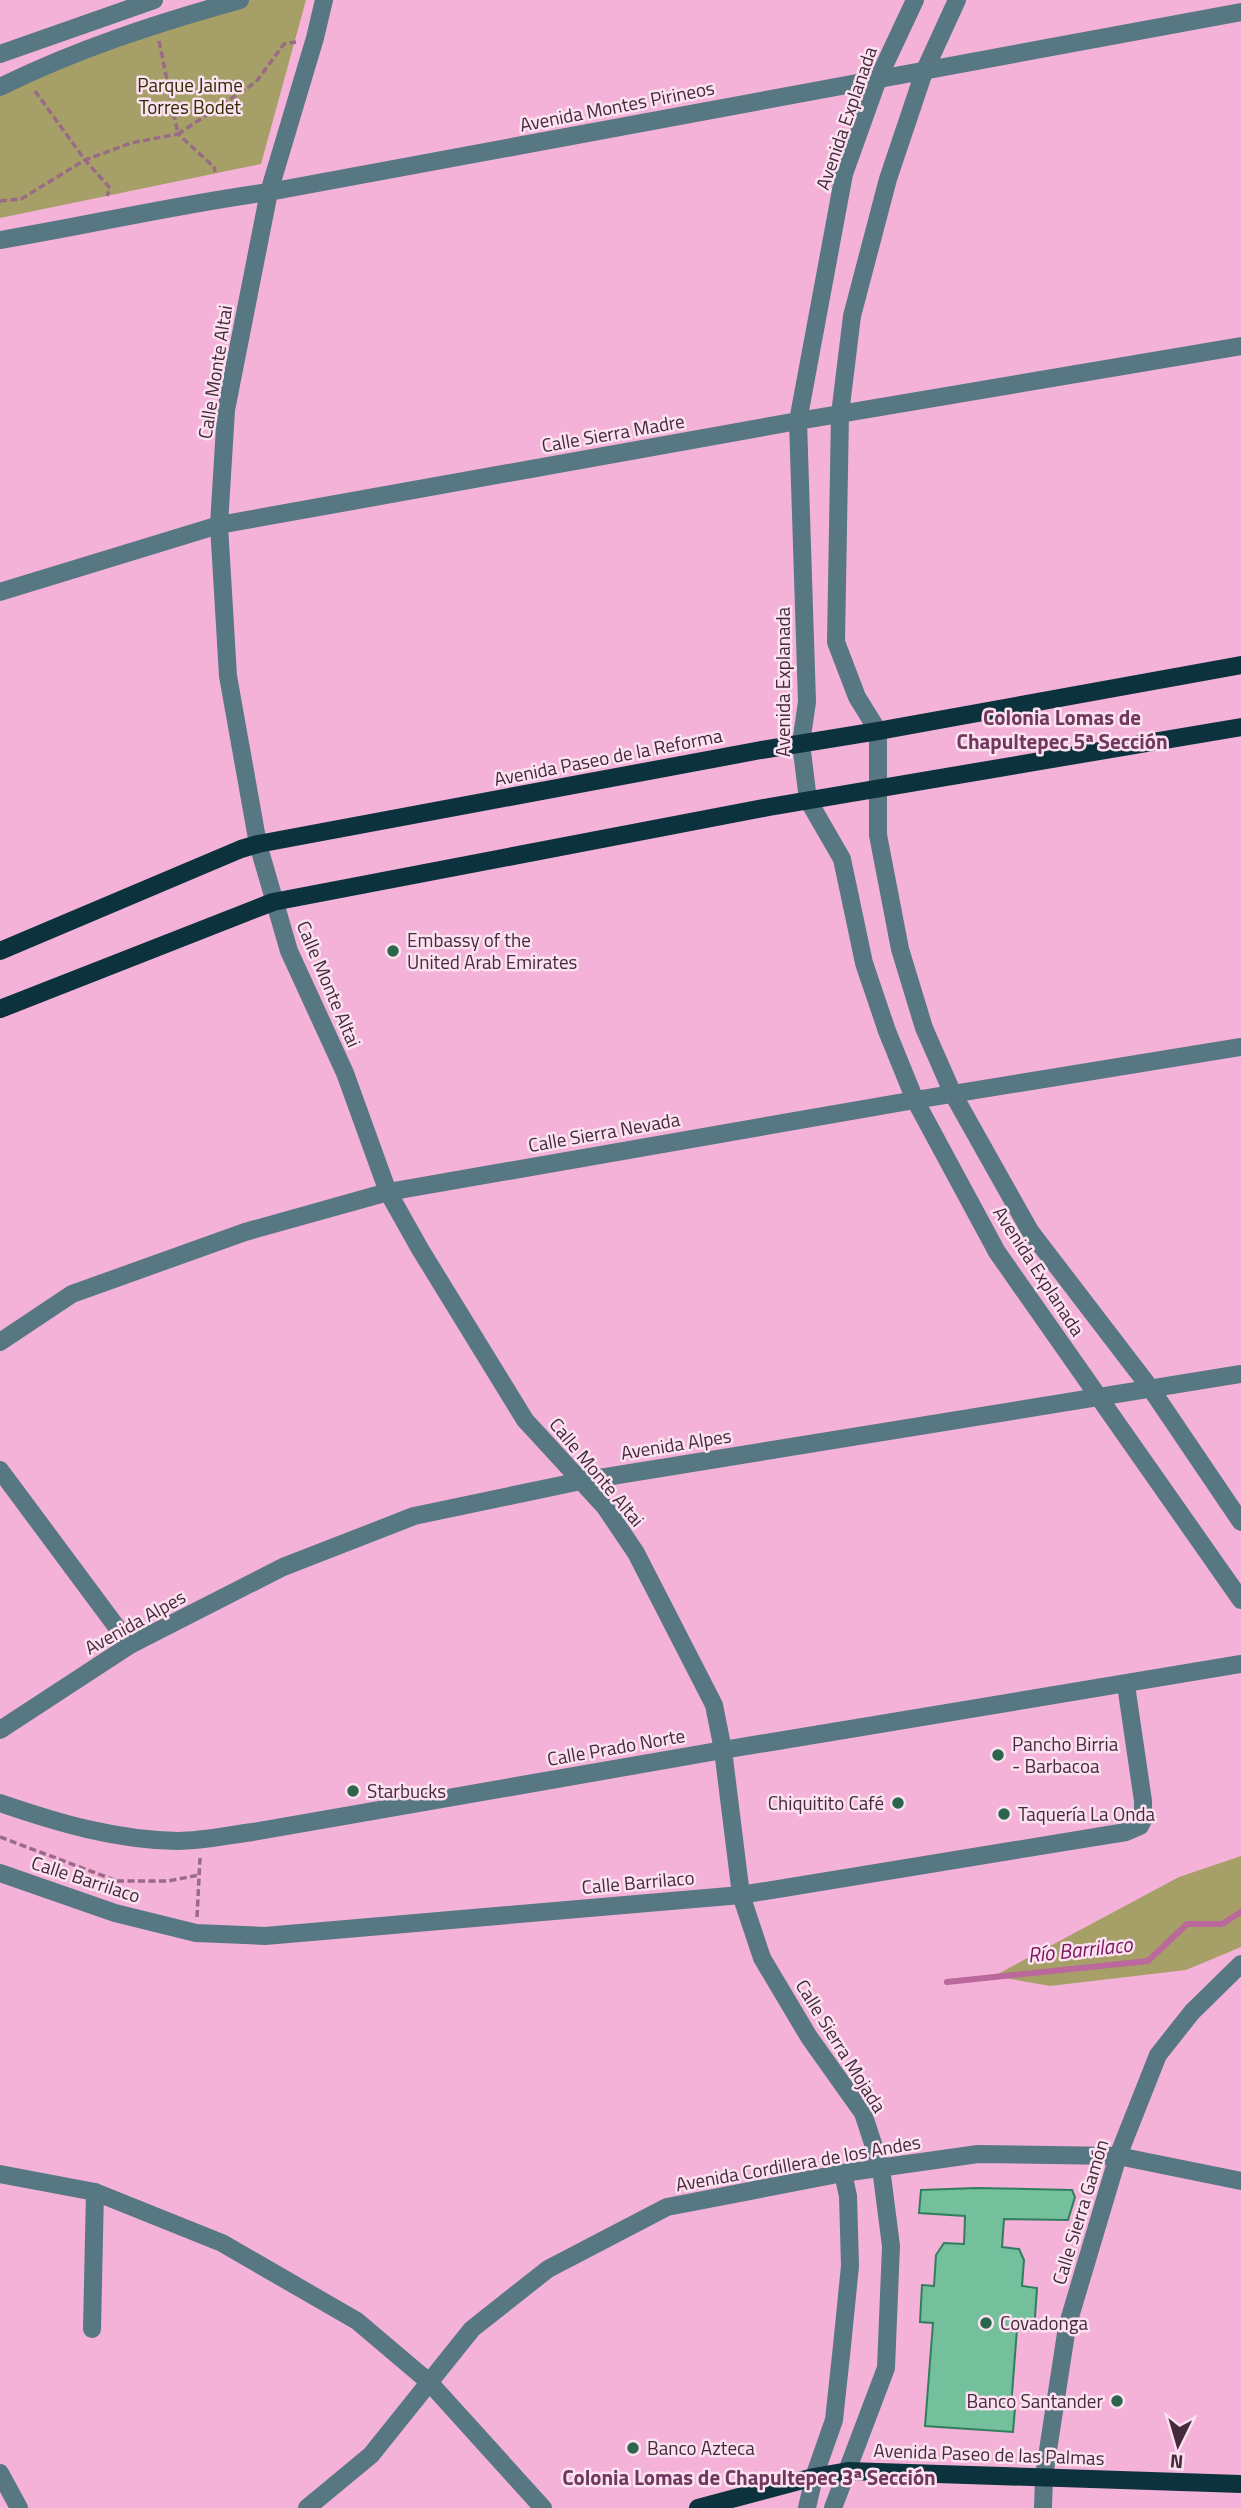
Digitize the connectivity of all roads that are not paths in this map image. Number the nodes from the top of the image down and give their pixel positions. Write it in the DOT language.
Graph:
graph roads {
  1 [pos="154,0"];
  2 [pos="240,0"];
  3 [pos="324,0"];
  4 [pos="915,0"];
  5 [pos="957,0"];
  6 [pos="1241,12"];
  7 [pos="0,54"];
  8 [pos="924,72"];
  9 [pos="878,79"];
  10 [pos="0,86"];
  11 [pos="269,192"];
  12 [pos="0,240"];
  13 [pos="1241,346"];
  14 [pos="840,414"];
  15 [pos="798,421"];
  16 [pos="219,525"];
  17 [pos="0,592"];
  18 [pos="1241,665"];
  19 [pos="1241,727"];
  20 [pos="878,731"];
  21 [pos="801,743"];
  22 [pos="879,787"];
  23 [pos="808,800"];
  24 [pos="258,844"];
  25 [pos="273,902"];
  26 [pos="0,951"];
  27 [pos="0,1009"];
  28 [pos="1241,1047"];
  29 [pos="954,1094"];
  30 [pos="915,1100"];
  31 [pos="388,1192"];
  32 [pos="0,1342"];
  33 [pos="1241,1374"];
  34 [pos="1151,1389"];
  35 [pos="1100,1396"];
  36 [pos="0,1470"];
  37 [pos="581,1481"];
  38 [pos="1241,1522"];
  39 [pos="1241,1600"];
  40 [pos="130,1645"];
  41 [pos="1241,1664"];
  42 [pos="1126,1685"];
  43 [pos="0,1730"];
  44 [pos="723,1750"];
  45 [pos="0,1803"];
  46 [pos="0,1873"];
  47 [pos="741,1895"];
  48 [pos="1241,1964"];
  49 [pos="1118,2156"];
  50 [pos="881,2168"];
  51 [pos="844,2173"];
  52 [pos="0,2174"];
  53 [pos="1241,2181"];
  54 [pos="95,2192"];
  55 [pos="92,2329"];
  56 [pos="429,2382"];
  57 [pos="848,2471"];
  58 [pos="0,2473"];
  59 [pos="1044,2476"];
  60 [pos="814,2477"];
  61 [pos="1241,2484"];
  62 [pos="19,2508"];
  63 [pos="307,2508"];
  64 [pos="542,2508"];
  65 [pos="698,2508"];
  66 [pos="807,2508"];
  67 [pos="833,2508"];
  68 [pos="1043,2508"];
  1 -- 7 [label="street"];
  2 -- 10 [label="street"];
  3 -- 11 [label="street, Calle Monte Altai"];
  4 -- 9 [label="street, Avenida Explanada"];
  5 -- 8 [label="street"];
  6 -- 8 [label="street, Avenida Montes Pirineos"];
  8 -- 9 [label="street, Avenida Montes Pirineos"];
  8 -- 14 [label="street"];
  9 -- 11 [label="street, Avenida Montes Pirineos"];
  9 -- 15 [label="street, Avenida Explanada"];
  11 -- 12 [label="street, Avenida Montes Pirineos"];
  11 -- 16 [label="street, Calle Monte Altai"];
  13 -- 14 [label="street, Calle Sierra Madre"];
  14 -- 15 [label="street, Calle Sierra Madre"];
  14 -- 20 [label="street"];
  15 -- 16 [label="street, Calle Sierra Madre"];
  15 -- 21 [label="street, Avenida Explanada"];
  16 -- 17 [label="street, Calle Sierra Madre"];
  16 -- 24 [label="street, Calle Monte Altai"];
  18 -- 20 [label="main road, Avenida Paseo de la Reforma"];
  19 -- 22 [label="main road"];
  20 -- 21 [label="main road, Avenida Paseo de la Reforma"];
  20 -- 22 [label="street, Avenida Explanada"];
  21 -- 23 [label="street, Avenida Explanada"];
  21 -- 24 [label="main road, Avenida Paseo de la Reforma"];
  22 -- 23 [label="main road"];
  22 -- 29 [label="street, Avenida Explanada"];
  23 -- 25 [label="main road"];
  23 -- 30 [label="street, Avenida Explanada"];
  24 -- 25 [label="street, Calle Monte Altai"];
  24 -- 26 [label="main road, Avenida Paseo de la Reforma"];
  25 -- 27 [label="main road"];
  25 -- 31 [label="street, Calle Monte Altai"];
  28 -- 29 [label="street, Calle Sierra Nevada"];
  29 -- 30 [label="street, Calle Sierra Nevada"];
  29 -- 34 [label="street, Avenida Explanada"];
  30 -- 31 [label="street, Calle Sierra Nevada"];
  30 -- 35 [label="street, Avenida Explanada"];
  31 -- 32 [label="street, Calle Sierra Nevada"];
  31 -- 37 [label="street, Calle Monte Altai"];
  33 -- 34 [label="street, Avenida Alpes"];
  34 -- 35 [label="street, Avenida Alpes"];
  34 -- 38 [label="street, Avenida Explanada"];
  35 -- 37 [label="street, Avenida Alpes"];
  35 -- 39 [label="street, Avenida Explanada"];
  36 -- 40 [label="street"];
  37 -- 40 [label="street, Avenida Alpes"];
  37 -- 44 [label="street, Calle Monte Altai"];
  40 -- 43 [label="street, Avenida Alpes"];
  41 -- 42 [label="street, Calle Prado Norte"];
  42 -- 44 [label="street, Calle Prado Norte"];
  42 -- 47 [label="street, Calle Barrilaco"];
  44 -- 45 [label="street, Calle Prado Norte"];
  44 -- 47 [label="street, Calle Monte Altai"];
  46 -- 47 [label="street, Calle Barrilaco"];
  47 -- 50 [label="street, Calle Sierra Mojada"];
  48 -- 49 [label="street, Calle Sierra Gamón"];
  49 -- 50 [label="street, Avenida Cordillera de los Andes"];
  49 -- 53 [label="street, Avenida Cordillera de los Andes"];
  49 -- 59 [label="street, Calle Sierra Gamón"];
  50 -- 51 [label="street, Avenida Cordillera de los Andes"];
  50 -- 57 [label="street, Calle Sierra Mojada"];
  51 -- 56 [label="street, Avenida Cordillera de los Andes"];
  51 -- 60 [label="street"];
  52 -- 54 [label="street"];
  54 -- 55 [label="street"];
  54 -- 56 [label="street"];
  56 -- 63 [label="street, Avenida Cordillera de los Andes"];
  56 -- 64 [label="street"];
  57 -- 59 [label="main road, Avenida Paseo de las Palmas"];
  57 -- 60 [label="main road, Avenida Paseo de las Palmas"];
  57 -- 67 [label="street, Calle Sierra Mojada"];
  58 -- 62 [label="street"];
  59 -- 61 [label="main road, Avenida Paseo de las Palmas"];
  59 -- 68 [label="street, Calle Sierra Gamón"];
  60 -- 65 [label="main road, Avenida Paseo de las Palmas"];
  60 -- 66 [label="street"];
}
